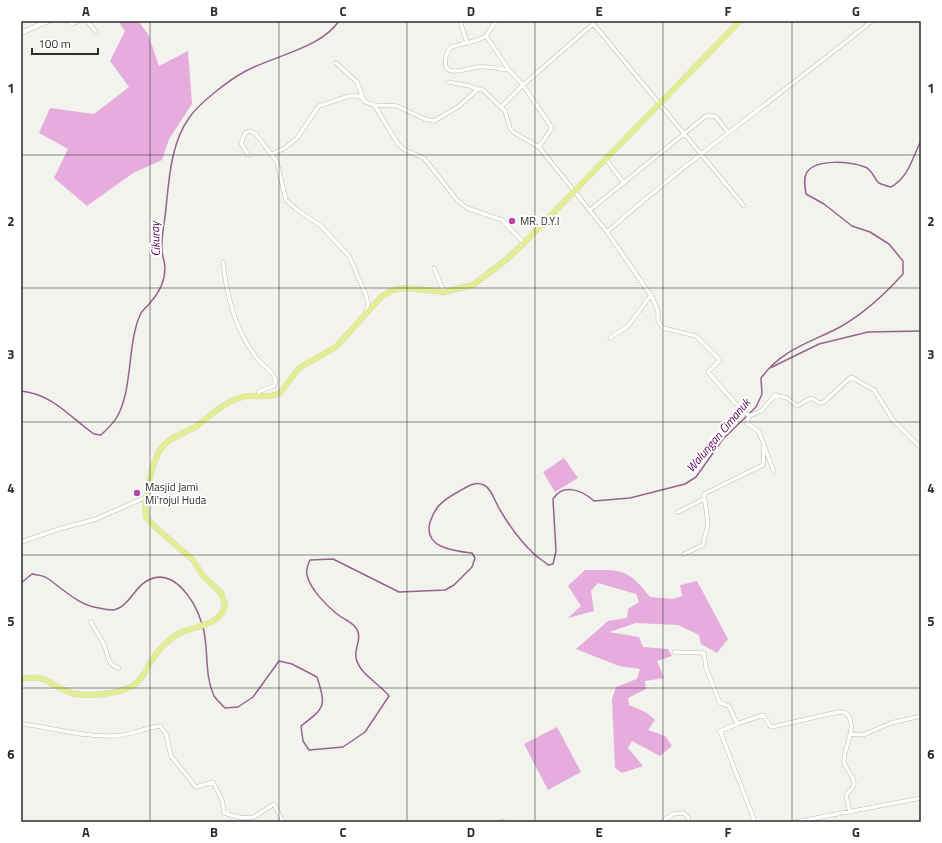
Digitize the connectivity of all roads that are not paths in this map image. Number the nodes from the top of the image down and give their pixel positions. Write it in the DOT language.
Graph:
graph roads {
  1 [pos="48,21"];
  2 [pos="68,21"];
  3 [pos="79,21"];
  4 [pos="87,21"];
  5 [pos="460,21"];
  6 [pos="496,21"];
  7 [pos="740,21"];
  8 [pos="872,21"];
  9 [pos="592,22"];
  10 [pos="96,32"];
  11 [pos="21,34"];
  12 [pos="486,36"];
  13 [pos="467,43"];
  14 [pos="336,63"];
  15 [pos="509,70"];
  16 [pos="448,82"];
  17 [pos="523,85"];
  18 [pos="477,89"];
  19 [pos="365,101"];
  20 [pos="659,103"];
  21 [pos="373,104"];
  22 [pos="502,107"];
  23 [pos="728,132"];
  24 [pos="684,134"];
  25 [pos="539,147"];
  26 [pos="272,154"];
  27 [pos="701,154"];
  28 [pos="248,155"];
  29 [pos="605,158"];
  30 [pos="624,183"];
  31 [pos="574,191"];
  32 [pos="744,206"];
  33 [pos="590,210"];
  34 [pos="607,232"];
  35 [pos="524,242"];
  36 [pos="223,262"];
  37 [pos="434,268"];
  38 [pos="444,292"];
  39 [pos="651,295"];
  40 [pos="365,315"];
  41 [pos="610,338"];
  42 [pos="257,394"];
  43 [pos="748,415"];
  44 [pos="764,444"];
  45 [pos="921,448"];
  46 [pos="774,472"];
  47 [pos="146,498"];
  48 [pos="704,498"];
  49 [pos="678,512"];
  50 [pos="21,542"];
  51 [pos="684,554"];
  52 [pos="91,622"];
  53 [pos="674,652"];
  54 [pos="119,668"];
  55 [pos="21,679"];
  56 [pos="921,716"];
  57 [pos="21,724"];
  58 [pos="738,724"];
  59 [pos="850,734"];
  60 [pos="921,798"];
  61 [pos="850,812"];
  62 [pos="283,822"];
  63 [pos="662,822"];
  64 [pos="689,822"];
  65 [pos="755,822"];
  66 [pos="795,822"];
  1 -- 11 [label="street"];
  2 -- 3 [label="street"];
  4 -- 10 [label="street"];
  5 -- 13 [label="street"];
  6 -- 12 [label="street"];
  7 -- 20 [label="main road"];
  8 -- 23 [label="street"];
  9 -- 17 [label="street"];
  9 -- 20 [label="street"];
  12 -- 13 [label="street"];
  12 -- 15 [label="street"];
  13 -- 15 [label="street"];
  14 -- 19 [label="street"];
  15 -- 17 [label="street"];
  16 -- 18 [label="street"];
  17 -- 22 [label="street"];
  17 -- 25 [label="street"];
  18 -- 21 [label="street"];
  18 -- 22 [label="street"];
  19 -- 21 [label="street"];
  19 -- 26 [label="street"];
  20 -- 24 [label="street"];
  20 -- 29 [label="main road"];
  21 -- 35 [label="street"];
  22 -- 25 [label="street"];
  23 -- 24 [label="street"];
  23 -- 27 [label="street"];
  24 -- 27 [label="street"];
  24 -- 30 [label="street"];
  25 -- 31 [label="street"];
  26 -- 28 [label="street"];
  26 -- 40 [label="street"];
  27 -- 32 [label="street"];
  27 -- 34 [label="street"];
  29 -- 30 [label="street"];
  29 -- 31 [label="main road"];
  30 -- 33 [label="street"];
  31 -- 33 [label="street"];
  31 -- 35 [label="main road"];
  33 -- 34 [label="street"];
  34 -- 39 [label="street"];
  35 -- 38 [label="main road"];
  36 -- 42 [label="street"];
  37 -- 38 [label="street"];
  38 -- 40 [label="main road"];
  39 -- 41 [label="street"];
  39 -- 43 [label="street"];
  40 -- 42 [label="main road"];
  42 -- 47 [label="main road"];
  43 -- 44 [label="street"];
  43 -- 45 [label="street"];
  44 -- 46 [label="street"];
  44 -- 48 [label="street"];
  47 -- 50 [label="street"];
  47 -- 55 [label="main road"];
  48 -- 49 [label="street"];
  48 -- 51 [label="street"];
  52 -- 54 [label="street"];
  53 -- 58 [label="street"];
  56 -- 59 [label="street"];
  57 -- 62 [label="street"];
  58 -- 59 [label="street"];
  58 -- 65 [label="street"];
  59 -- 61 [label="street"];
  60 -- 61 [label="street"];
  61 -- 66 [label="street"];
  63 -- 64 [label="street"];
}
